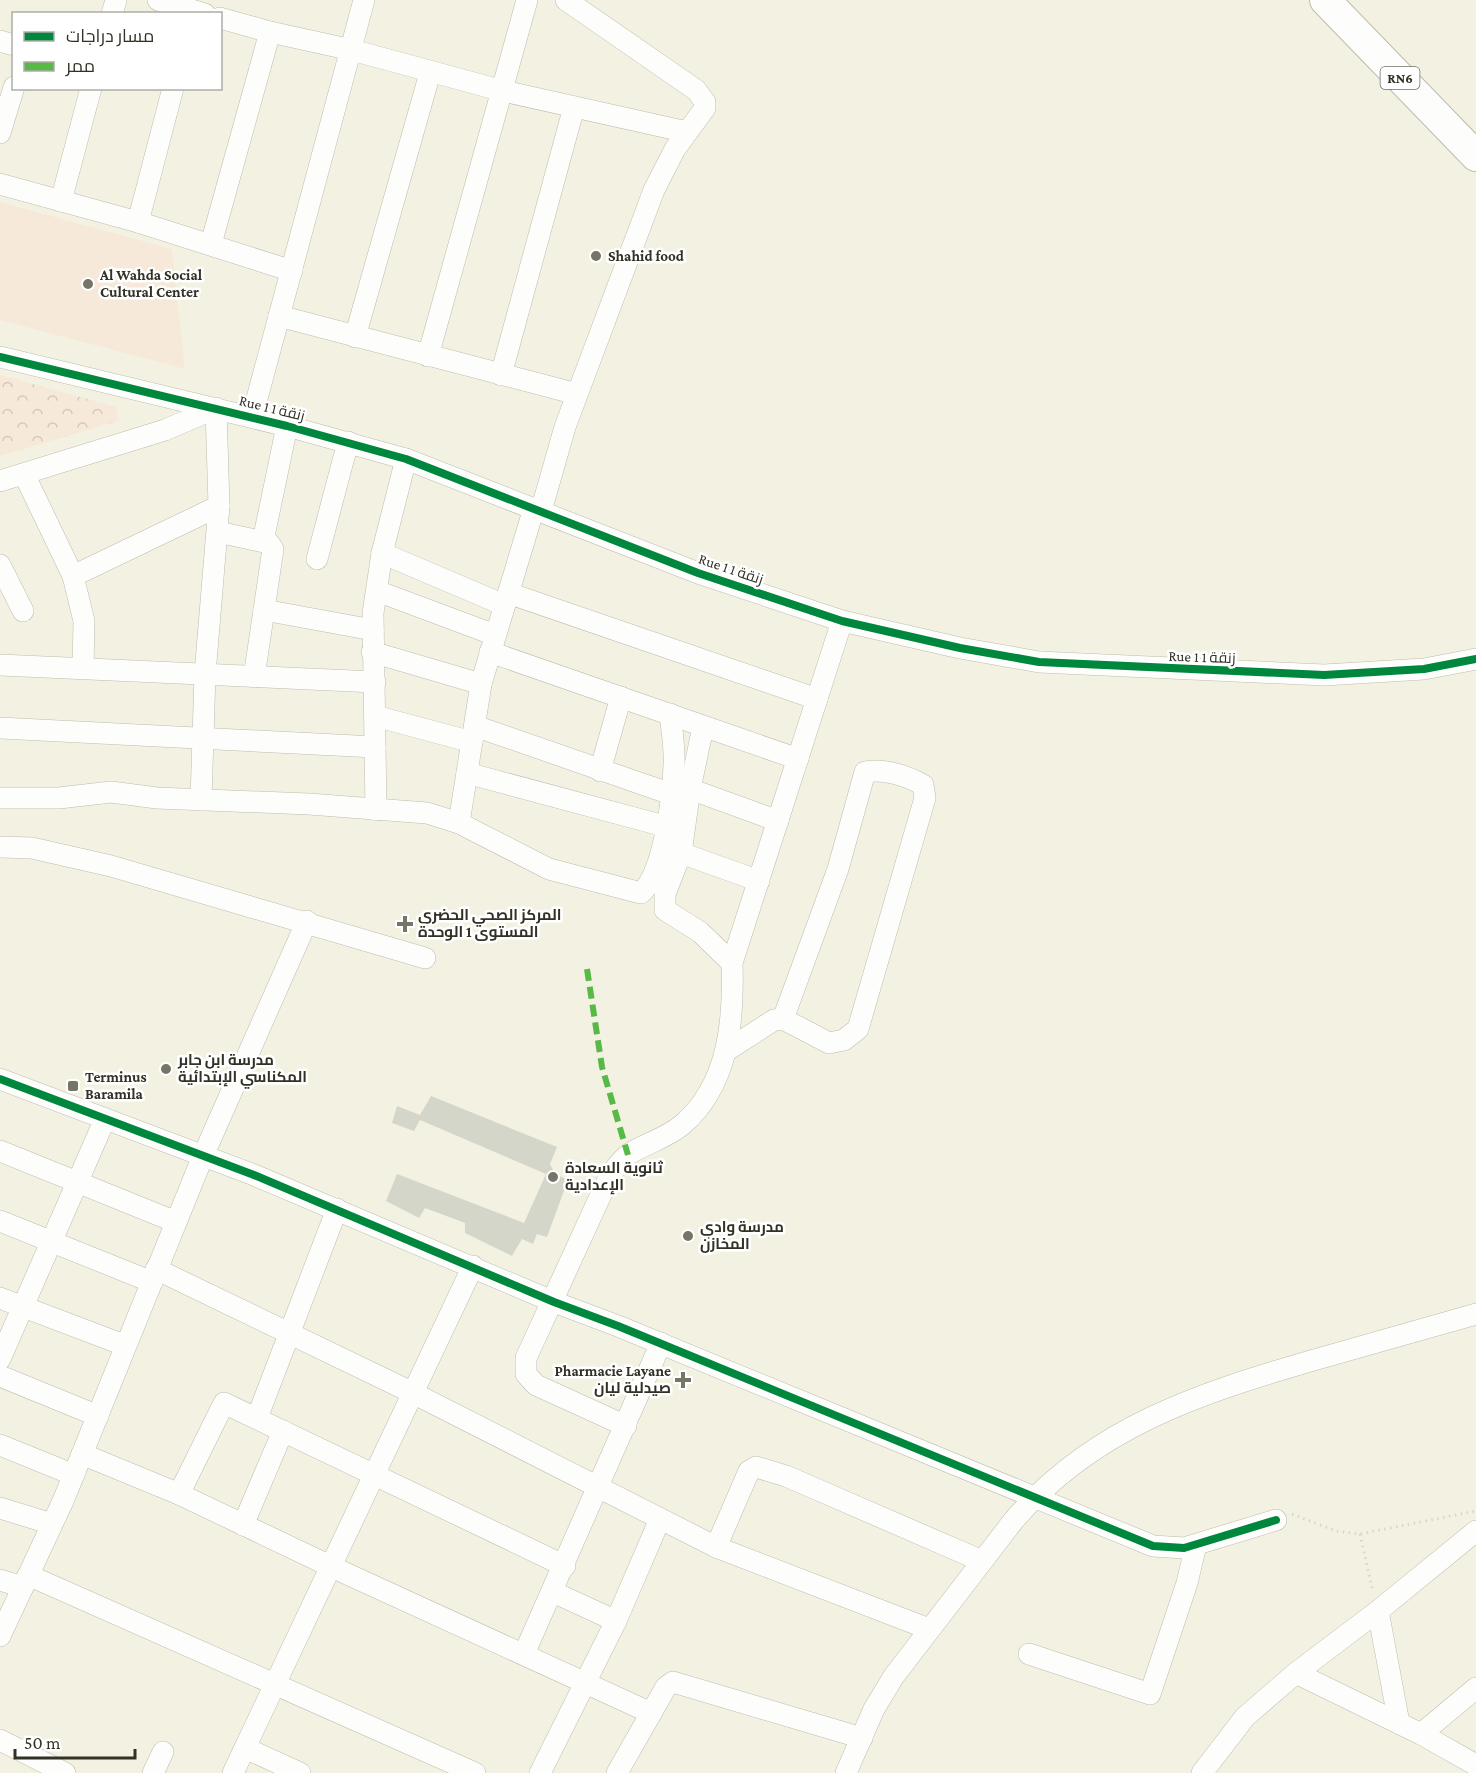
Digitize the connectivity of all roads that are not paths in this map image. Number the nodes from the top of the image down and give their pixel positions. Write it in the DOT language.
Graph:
graph roads {
  1 [pos="158,0"];
  2 [pos="364,0"];
  3 [pos="527,0"];
  4 [pos="566,0"];
  5 [pos="1325,0"];
  6 [pos="1353,0"];
  7 [pos="197,12"];
  8 [pos="222,19"];
  9 [pos="270,32"];
  10 [pos="352,50"];
  11 [pos="430,73"];
  12 [pos="13,90"];
  13 [pos="90,90"];
  14 [pos="172,90"];
  15 [pos="503,92"];
  16 [pos="573,107"];
  17 [pos="1476,127"];
  18 [pos="687,132"];
  19 [pos="0,133"];
  20 [pos="1476,156"];
  21 [pos="0,184"];
  22 [pos="61,201"];
  23 [pos="138,222"];
  24 [pos="211,244"];
  25 [pos="292,271"];
  26 [pos="279,316"];
  27 [pos="355,337"];
  28 [pos="428,356"];
  29 [pos="0,357"];
  30 [pos="501,375"];
  31 [pos="577,394"];
  32 [pos="216,408"];
  33 [pos="252,417"];
  34 [pos="288,426"];
  35 [pos="348,442"];
  36 [pos="406,459"];
  37 [pos="24,474"];
  38 [pos="0,480"];
  39 [pos="219,506"];
  40 [pos="537,510"];
  41 [pos="218,532"];
  42 [pos="262,541"];
  43 [pos="382,553"];
  44 [pos="317,559"];
  45 [pos="0,565"];
  46 [pos="74,576"];
  47 [pos="377,591"];
  48 [pos="506,599"];
  49 [pos="264,610"];
  50 [pos="23,611"];
  51 [pos="842,621"];
  52 [pos="373,630"];
  53 [pos="493,643"];
  54 [pos="372,652"];
  55 [pos="1476,659"];
  56 [pos="0,665"];
  57 [pos="83,668"];
  58 [pos="205,674"];
  59 [pos="254,677"];
  60 [pos="375,682"];
  61 [pos="481,684"];
  62 [pos="621,698"];
  63 [pos="817,699"];
  64 [pos="670,714"];
  65 [pos="375,716"];
  66 [pos="703,727"];
  67 [pos="0,728"];
  68 [pos="474,734"];
  69 [pos="203,737"];
  70 [pos="375,747"];
  71 [pos="798,759"];
  72 [pos="600,771"];
  73 [pos="467,773"];
  74 [pos="681,792"];
  75 [pos="0,798"];
  76 [pos="201,800"];
  77 [pos="376,810"];
  78 [pos="778,821"];
  79 [pos="459,823"];
  80 [pos="668,827"];
  81 [pos="0,847"];
  82 [pos="681,853"];
  83 [pos="759,881"];
  84 [pos="307,921"];
  85 [pos="425,958"];
  86 [pos="732,963"];
  87 [pos="783,1019"];
  88 [pos="726,1051"];
  89 [pos="0,1079"];
  90 [pos="105,1119"];
  91 [pos="0,1151"];
  92 [pos="203,1156"];
  93 [pos="78,1180"];
  94 [pos="337,1209"];
  95 [pos="0,1221"];
  96 [pos="177,1222"];
  97 [pos="51,1241"];
  98 [pos="473,1266"];
  99 [pos="154,1275"];
  100 [pos="0,1298"];
  101 [pos="554,1302"];
  102 [pos="24,1306"];
  103 [pos="1476,1314"];
  104 [pos="292,1332"];
  105 [pos="661,1343"];
  106 [pos="124,1345"];
  107 [pos="0,1359"];
  108 [pos="0,1376"];
  109 [pos="411,1392"];
  110 [pos="98,1416"];
  111 [pos="257,1418"];
  112 [pos="627,1426"];
  113 [pos="283,1431"];
  114 [pos="0,1444"];
  115 [pos="82,1454"];
  116 [pos="74,1475"];
  117 [pos="374,1475"];
  118 [pos="599,1487"];
  119 [pos="179,1494"];
  120 [pos="1033,1498"];
  121 [pos="0,1508"];
  122 [pos="660,1519"];
  123 [pos="1276,1520"];
  124 [pos="52,1524"];
  125 [pos="243,1525"];
  126 [pos="1476,1531"];
  127 [pos="1196,1545"];
  128 [pos="716,1547"];
  129 [pos="982,1561"];
  130 [pos="565,1566"];
  131 [pos="332,1567"];
  132 [pos="0,1580"];
  133 [pos="26,1581"];
  134 [pos="553,1592"];
  135 [pos="1378,1611"];
  136 [pos="616,1621"];
  137 [pos="929,1629"];
  138 [pos="0,1636"];
  139 [pos="524,1654"];
  140 [pos="1029,1654"];
  141 [pos="1296,1673"];
  142 [pos="586,1684"];
  143 [pos="274,1686"];
  144 [pos="1476,1688"];
  145 [pos="651,1713"];
  146 [pos="1399,1723"];
  147 [pos="1421,1734"];
  148 [pos="862,1738"];
  149 [pos="0,1740"];
  150 [pos="245,1748"];
  151 [pos="163,1752"];
  152 [pos="1476,1765"];
  153 [pos="65,1773"];
  154 [pos="153,1773"];
  155 [pos="233,1773"];
  156 [pos="300,1773"];
  157 [pos="475,1773"];
  158 [pos="540,1773"];
  159 [pos="616,1773"];
  160 [pos="846,1773"];
  161 [pos="1202,1773"];
  1 -- 7 [label="street"];
  2 -- 10 [label="street"];
  3 -- 15 [label="street"];
  4 -- 18 [label="street"];
  5 -- 20 [label="highway, RN6"];
  6 -- 17 [label="highway, RN6"];
  8 -- 9 [label="street"];
  9 -- 10 [label="street"];
  9 -- 24 [label="street"];
  10 -- 11 [label="street"];
  10 -- 25 [label="street"];
  11 -- 15 [label="street"];
  11 -- 27 [label="street"];
  12 -- 19 [label="street"];
  13 -- 22 [label="street"];
  14 -- 23 [label="street"];
  15 -- 16 [label="street"];
  15 -- 28 [label="street"];
  16 -- 18 [label="street"];
  16 -- 30 [label="street"];
  18 -- 31 [label="street"];
  21 -- 22 [label="street"];
  22 -- 23 [label="street"];
  23 -- 24 [label="street"];
  24 -- 25 [label="street"];
  25 -- 26 [label="street"];
  26 -- 27 [label="street"];
  26 -- 33 [label="street"];
  27 -- 28 [label="street"];
  28 -- 30 [label="street"];
  29 -- 32 [label="street, Rue 1 زنقة 1"];
  30 -- 31 [label="street"];
  31 -- 40 [label="street"];
  32 -- 33 [label="street, Rue 1 زنقة 1"];
  32 -- 37 [label="street"];
  32 -- 39 [label="street"];
  33 -- 34 [label="street, Rue 1 زنقة 1"];
  34 -- 35 [label="street, Rue 1 زنقة 1"];
  34 -- 42 [label="street"];
  35 -- 36 [label="street, Rue 1 زنقة 1"];
  35 -- 44 [label="street"];
  36 -- 40 [label="street, Rue 1 زنقة 1"];
  36 -- 43 [label="street"];
  37 -- 38 [label="street"];
  37 -- 46 [label="street"];
  39 -- 41 [label="street"];
  39 -- 46 [label="street"];
  40 -- 48 [label="street"];
  40 -- 51 [label="street, Rue 1 زنقة 1"];
  41 -- 42 [label="street"];
  41 -- 58 [label="street"];
  42 -- 49 [label="street"];
  43 -- 47 [label="street"];
  43 -- 48 [label="street"];
  45 -- 50 [label="street"];
  46 -- 57 [label="street"];
  47 -- 52 [label="street"];
  47 -- 53 [label="street"];
  48 -- 53 [label="street"];
  48 -- 63 [label="street"];
  49 -- 52 [label="street"];
  49 -- 59 [label="street"];
  51 -- 55 [label="street, Rue 1 زنقة 1"];
  51 -- 63 [label="street"];
  52 -- 54 [label="street"];
  53 -- 61 [label="street"];
  53 -- 62 [label="street"];
  54 -- 60 [label="street"];
  54 -- 61 [label="street"];
  56 -- 57 [label="street"];
  57 -- 58 [label="street"];
  58 -- 59 [label="street"];
  58 -- 69 [label="street"];
  59 -- 60 [label="street"];
  60 -- 65 [label="street"];
  61 -- 68 [label="street"];
  62 -- 64 [label="street"];
  62 -- 72 [label="street"];
  63 -- 71 [label="street"];
  64 -- 66 [label="street"];
  64 -- 74 [label="street"];
  65 -- 68 [label="street"];
  65 -- 70 [label="street"];
  66 -- 71 [label="street"];
  66 -- 74 [label="street"];
  67 -- 69 [label="street"];
  68 -- 72 [label="street"];
  68 -- 73 [label="street"];
  69 -- 70 [label="street"];
  69 -- 76 [label="street"];
  70 -- 77 [label="street"];
  71 -- 78 [label="street"];
  72 -- 74 [label="street"];
  73 -- 79 [label="street"];
  73 -- 80 [label="street"];
  74 -- 78 [label="street"];
  74 -- 80 [label="street"];
  74 -- 82 [label="street"];
  75 -- 76 [label="street"];
  76 -- 77 [label="street"];
  77 -- 79 [label="street"];
  78 -- 83 [label="street"];
  79 -- 80 [label="street"];
  81 -- 84 [label="street"];
  82 -- 83 [label="street"];
  82 -- 86 [label="street"];
  83 -- 86 [label="street"];
  84 -- 85 [label="street"];
  84 -- 92 [label="street"];
  86 -- 88 [label="street"];
  87 -- 87 [label="street"];
  87 -- 88 [label="street"];
  88 -- 101 [label="street"];
  89 -- 90 [label="street"];
  90 -- 92 [label="street"];
  90 -- 93 [label="street"];
  91 -- 93 [label="street"];
  92 -- 94 [label="street"];
  92 -- 96 [label="street"];
  93 -- 96 [label="street"];
  93 -- 97 [label="street"];
  94 -- 98 [label="street"];
  94 -- 104 [label="street"];
  95 -- 97 [label="street"];
  96 -- 99 [label="street"];
  97 -- 99 [label="street"];
  97 -- 102 [label="street"];
  98 -- 101 [label="street"];
  98 -- 109 [label="street"];
  99 -- 104 [label="street"];
  99 -- 106 [label="street"];
  100 -- 102 [label="street"];
  101 -- 105 [label="street"];
  101 -- 112 [label="street"];
  102 -- 106 [label="street"];
  102 -- 107 [label="street"];
  103 -- 120 [label="street"];
  104 -- 109 [label="street"];
  104 -- 111 [label="street"];
  105 -- 112 [label="street"];
  105 -- 120 [label="street"];
  106 -- 110 [label="street"];
  108 -- 110 [label="street"];
  109 -- 117 [label="street"];
  109 -- 118 [label="street"];
  110 -- 115 [label="street"];
  111 -- 113 [label="street"];
  111 -- 119 [label="street"];
  112 -- 118 [label="street"];
  113 -- 117 [label="street"];
  113 -- 125 [label="street"];
  114 -- 116 [label="street"];
  115 -- 116 [label="street"];
  115 -- 119 [label="street"];
  116 -- 124 [label="street"];
  117 -- 130 [label="street"];
  117 -- 131 [label="street"];
  118 -- 122 [label="street"];
  118 -- 130 [label="street"];
  119 -- 125 [label="street"];
  120 -- 127 [label="street"];
  120 -- 129 [label="street"];
  121 -- 124 [label="street"];
  122 -- 128 [label="street"];
  122 -- 136 [label="street"];
  123 -- 127 [label="street"];
  124 -- 133 [label="street"];
  125 -- 131 [label="street"];
  126 -- 135 [label="street"];
  127 -- 140 [label="street"];
  128 -- 129 [label="street"];
  128 -- 137 [label="street"];
  129 -- 137 [label="street"];
  130 -- 134 [label="street"];
  131 -- 139 [label="street"];
  131 -- 143 [label="street"];
  132 -- 133 [label="street"];
  133 -- 138 [label="street"];
  133 -- 143 [label="street"];
  134 -- 136 [label="street"];
  134 -- 139 [label="street"];
  135 -- 141 [label="street"];
  135 -- 146 [label="street"];
  136 -- 142 [label="street"];
  137 -- 148 [label="street"];
  139 -- 142 [label="street"];
  141 -- 146 [label="street"];
  141 -- 161 [label="street"];
  142 -- 145 [label="street"];
  142 -- 158 [label="street"];
  143 -- 150 [label="street"];
  143 -- 157 [label="street"];
  144 -- 147 [label="street"];
  145 -- 148 [label="street"];
  145 -- 159 [label="street"];
  146 -- 147 [label="street"];
  147 -- 152 [label="street"];
  148 -- 160 [label="street"];
  149 -- 153 [label="street"];
  150 -- 155 [label="street"];
  150 -- 156 [label="street"];
  151 -- 154 [label="street"];
}
